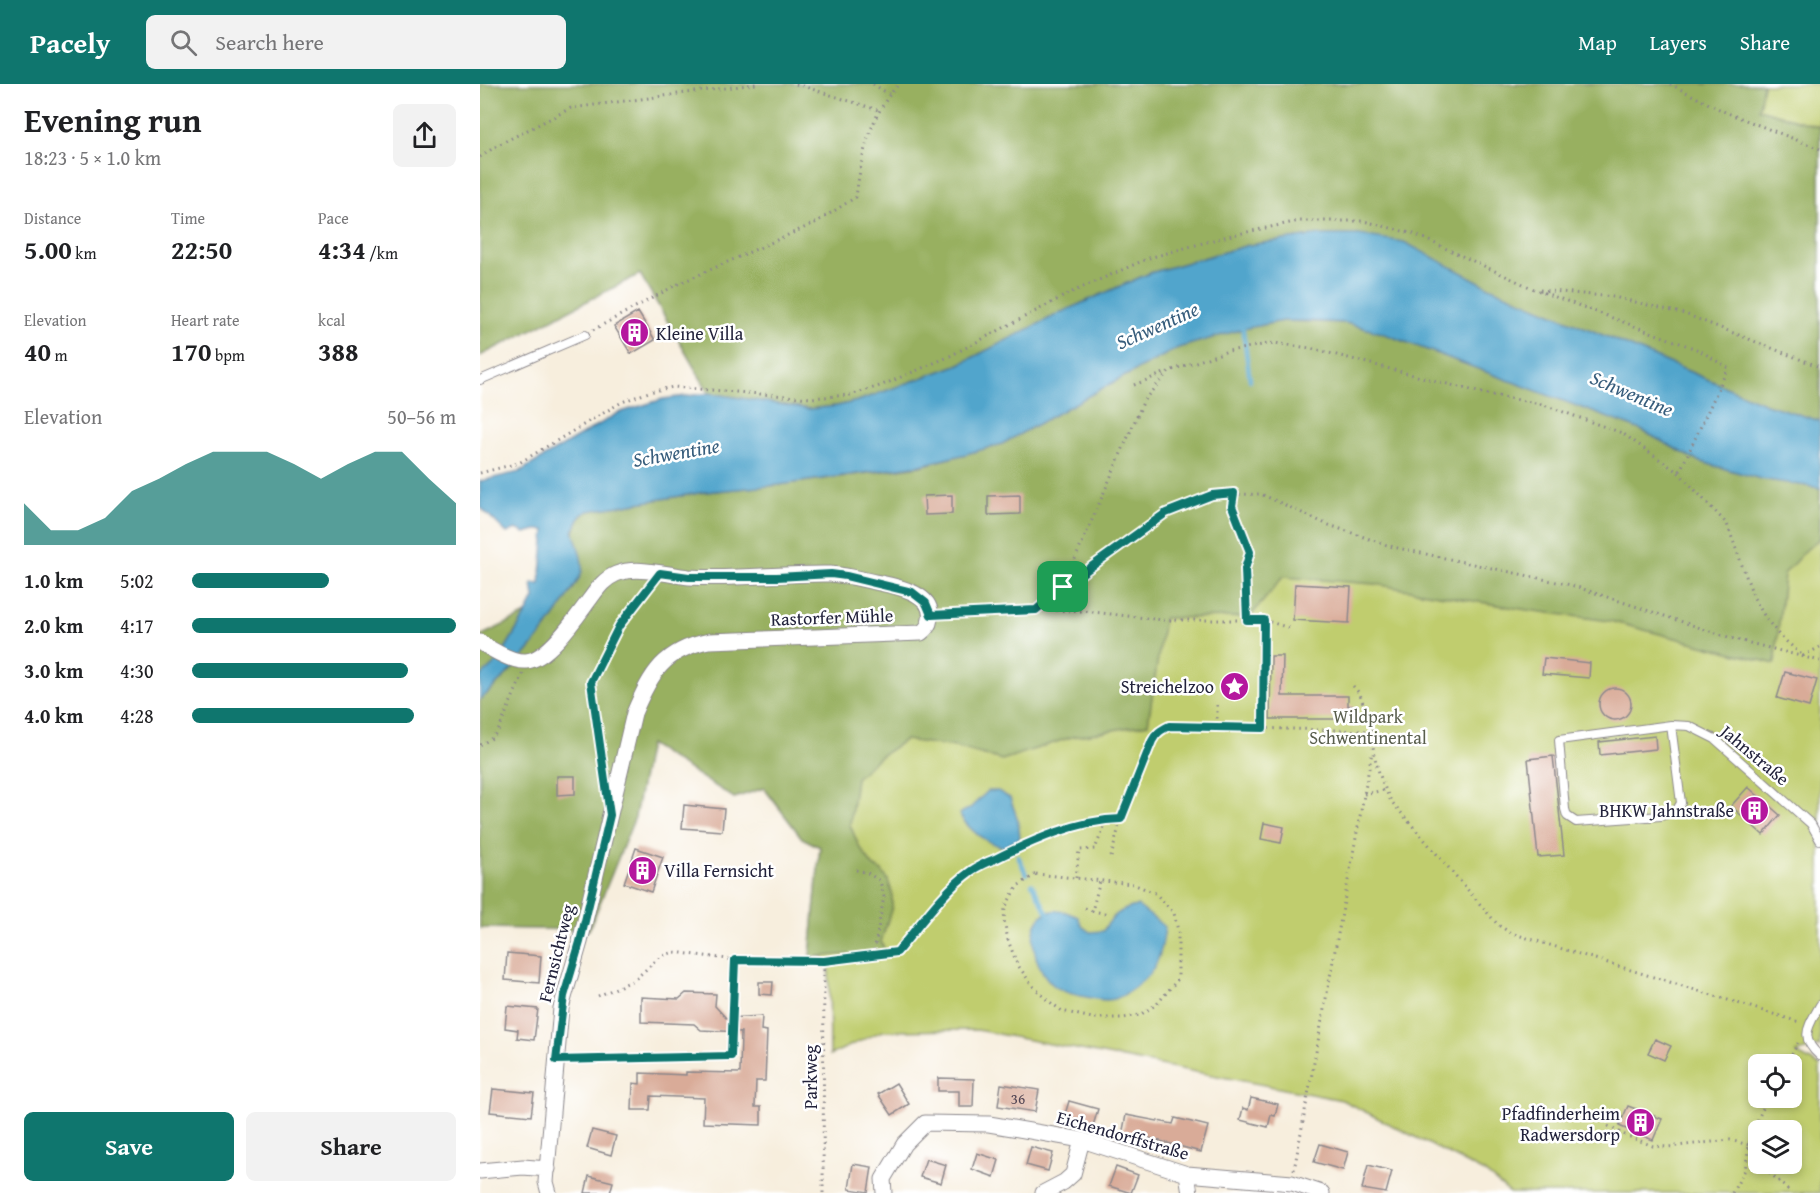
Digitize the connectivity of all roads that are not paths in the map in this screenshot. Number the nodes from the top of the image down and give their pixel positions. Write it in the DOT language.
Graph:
graph roads {
  1 [pos="585,335"];
  2 [pos="480,380"];
  3 [pos="480,642"];
  4 [pos="1671,726"];
  5 [pos="1820,840"];
  6 [pos="603,843"];
  7 [pos="1820,1005"];
  8 [pos="1820,1056"];
  9 [pos="1082,1140"];
  10 [pos="480,1171"];
  11 [pos="1187,1174"];
  12 [pos="545,1184"];
  13 [pos="884,1193"];
  14 [pos="1043,1193"];
  15 [pos="1190,1193"];
  16 [pos="1323,1193"];
  1 -- 2 [label="lane"];
  3 -- 6 [label="street, Rastorfer Mühle"];
  4 -- 4 [label="lane"];
  4 -- 5 [label="lane, Jahnstraße"];
  6 -- 12 [label="street, Fernsichtweg"];
  7 -- 8 [label="lane"];
  9 -- 11 [label="street, Eichendorffstraße"];
  9 -- 13 [label="street, Eichendorffstraße"];
  9 -- 14 [label="street"];
  10 -- 12 [label="street"];
  11 -- 15 [label="street"];
  11 -- 16 [label="street, Eichendorffstraße"];
}
